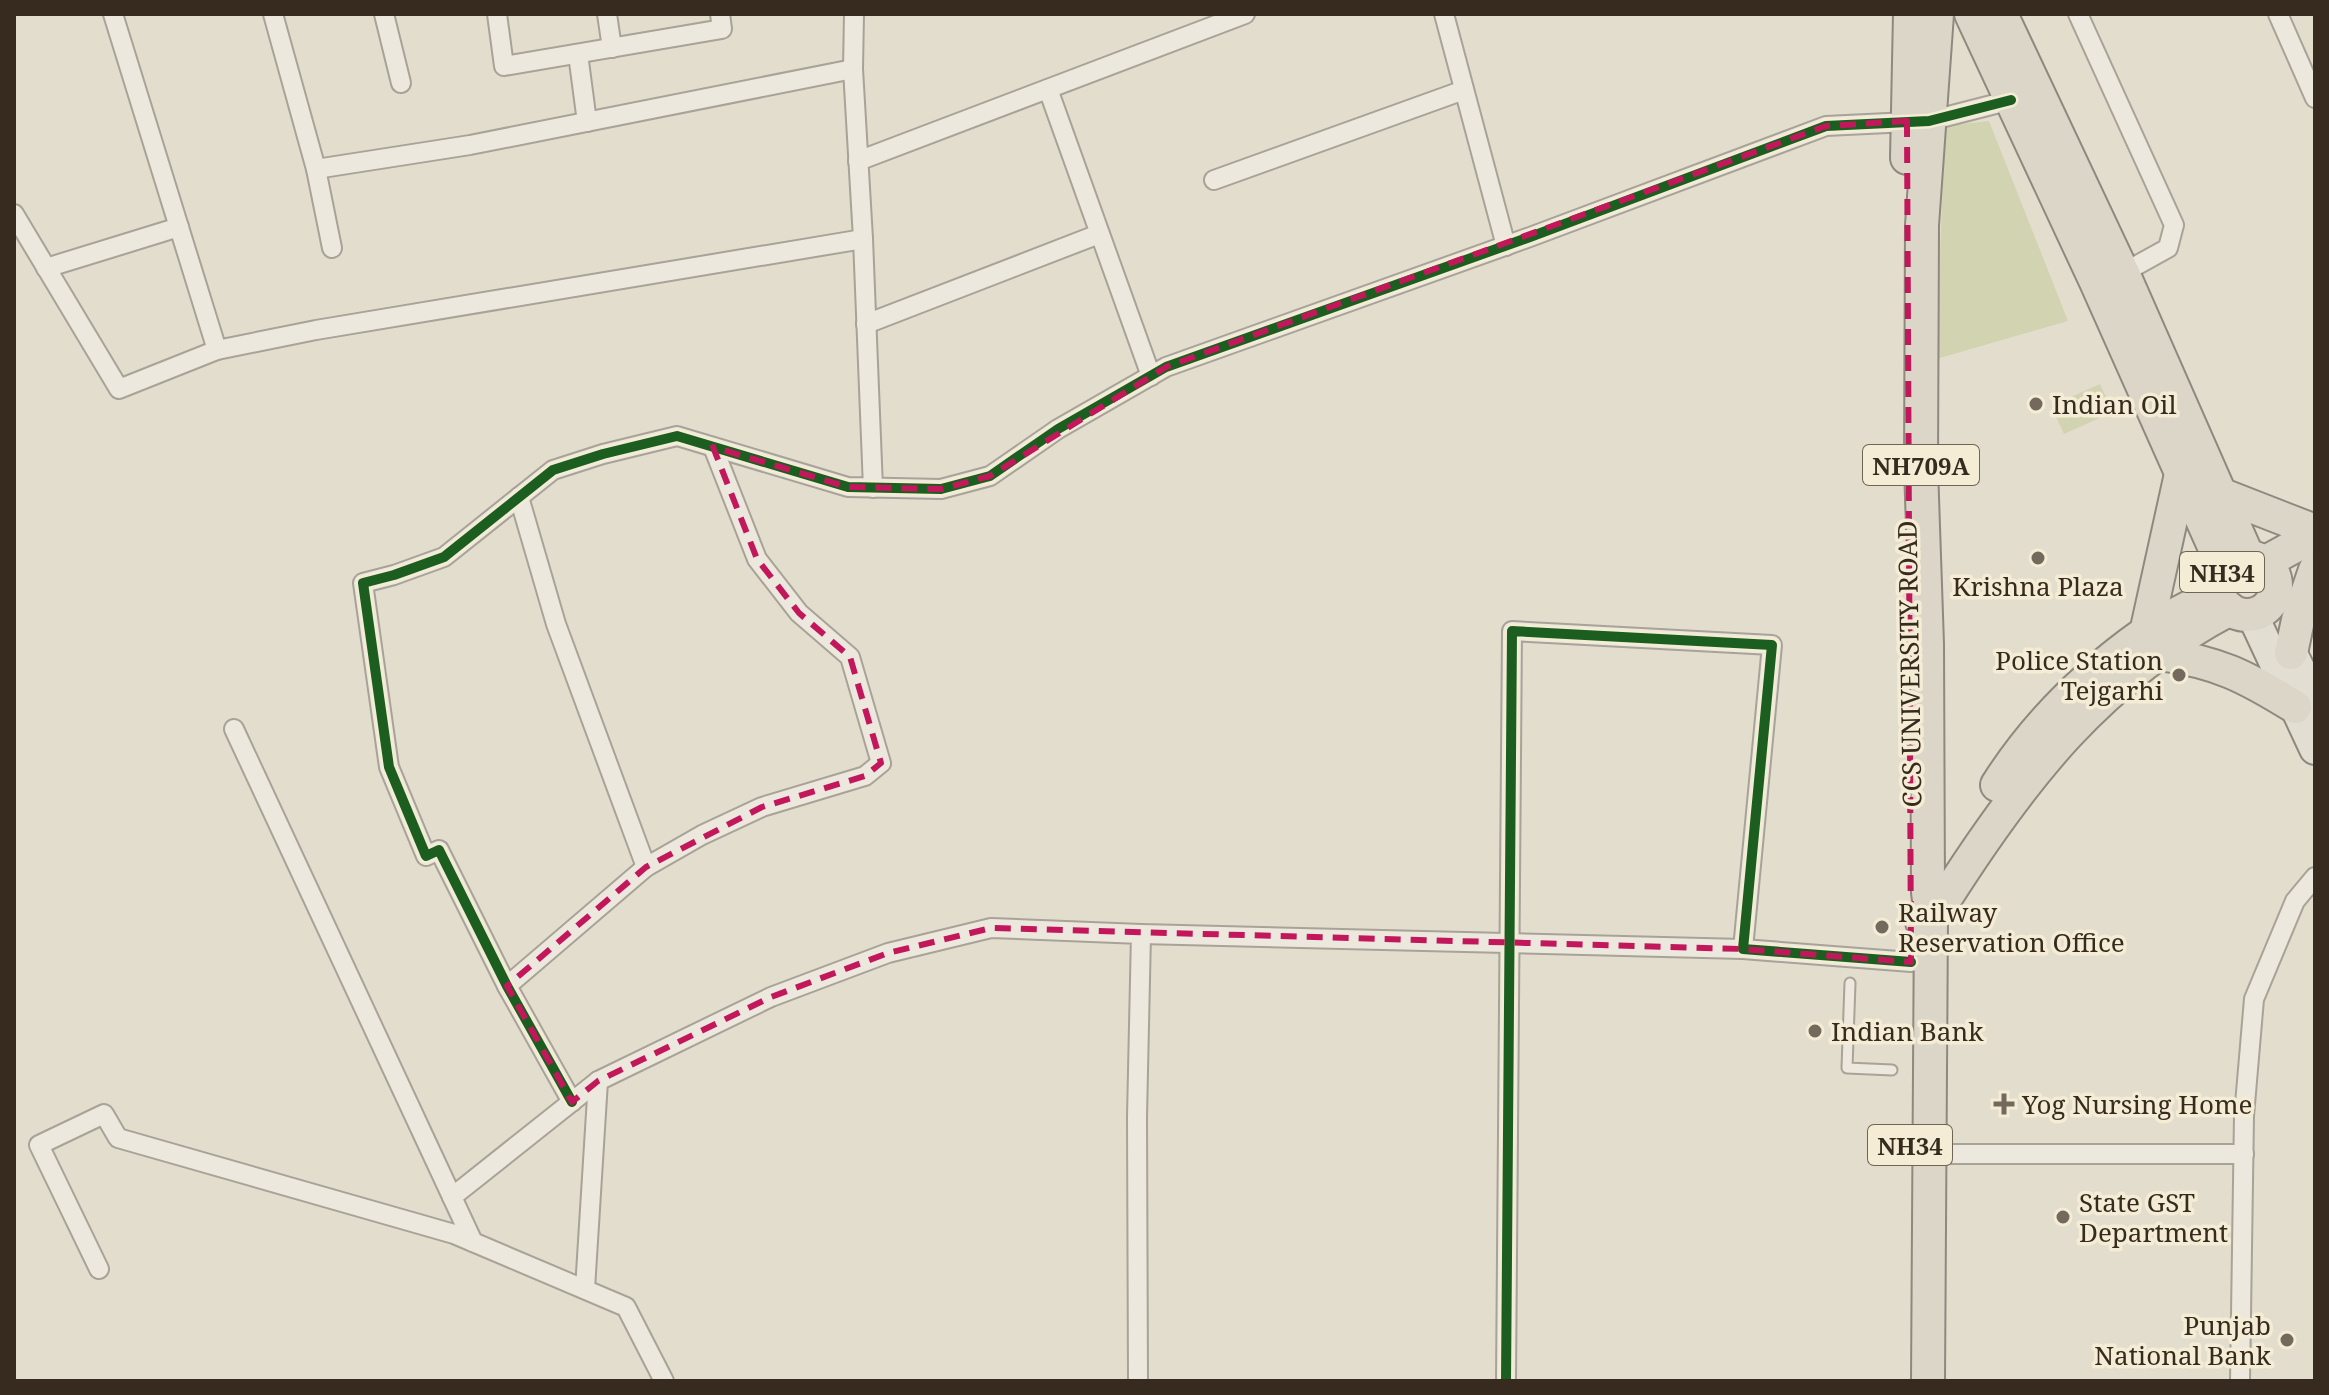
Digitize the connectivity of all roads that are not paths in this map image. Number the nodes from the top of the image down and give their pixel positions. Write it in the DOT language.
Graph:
graph roads {
  1 [pos="113,14"];
  2 [pos="273,14"];
  3 [pos="384,14"];
  4 [pos="497,14"];
  5 [pos="607,14"];
  6 [pos="720,14"];
  7 [pos="854,14"];
  8 [pos="1245,14"];
  9 [pos="1444,14"];
  10 [pos="1910,14"];
  11 [pos="1937,14"];
  12 [pos="1971,14"];
  13 [pos="2001,14"];
  14 [pos="2078,14"];
  15 [pos="2278,14"];
  16 [pos="612,48"];
  17 [pos="578,54"];
  18 [pos="853,69"];
  19 [pos="401,83"];
  20 [pos="1048,89"];
  21 [pos="1464,90"];
  22 [pos="2315,98"];
  23 [pos="2011,100"];
  24 [pos="1918,121"];
  25 [pos="587,122"];
  26 [pos="858,161"];
  27 [pos="316,169"];
  28 [pos="1214,180"];
  29 [pos="14,214"];
  30 [pos="179,227"];
  31 [pos="1099,234"];
  32 [pos="863,239"];
  33 [pos="1506,246"];
  34 [pos="332,248"];
  35 [pos="46,268"];
  36 [pos="2123,273"];
  37 [pos="866,324"];
  38 [pos="217,350"];
  39 [pos="1151,376"];
  40 [pos="713,447"];
  41 [pos="2181,474"];
  42 [pos="873,488"];
  43 [pos="2220,494"];
  44 [pos="519,497"];
  45 [pos="2315,533"];
  46 [pos="2315,567"];
  47 [pos="2247,587"];
  48 [pos="2152,643"];
  49 [pos="2291,653"];
  50 [pos="2305,704"];
  51 [pos="234,729"];
  52 [pos="2315,749"];
  53 [pos="646,867"];
  54 [pos="2315,877"];
  55 [pos="1921,912"];
  56 [pos="1141,934"];
  57 [pos="1510,943"];
  58 [pos="1743,949"];
  59 [pos="1911,962"];
  60 [pos="1850,983"];
  61 [pos="507,986"];
  62 [pos="1892,1070"];
  63 [pos="598,1081"];
  64 [pos="572,1102"];
  65 [pos="1929,1154"];
  66 [pos="2244,1154"];
  67 [pos="452,1197"];
  68 [pos="473,1242"];
  69 [pos="99,1269"];
  70 [pos="585,1289"];
  71 [pos="664,1381"];
  72 [pos="1138,1381"];
  73 [pos="1506,1381"];
  74 [pos="1908,1381"];
  75 [pos="1928,1381"];
  76 [pos="2240,1381"];
  1 -- 30 [label="street"];
  2 -- 27 [label="street"];
  3 -- 19 [label="street"];
  4 -- 17 [label="street"];
  5 -- 16 [label="street"];
  6 -- 16 [label="street"];
  7 -- 18 [label="street"];
  8 -- 20 [label="street"];
  9 -- 21 [label="street"];
  10 -- 24 [label="highway, CCS UNIVERSITY ROAD / NH709A"];
  11 -- 24 [label="highway, CCS UNIVERSITY ROAD / NH709A"];
  12 -- 23 [label="highway"];
  13 -- 36 [label="highway"];
  14 -- 36 [label="street"];
  15 -- 22 [label="street"];
  16 -- 17 [label="street"];
  17 -- 25 [label="street"];
  18 -- 25 [label="street"];
  18 -- 26 [label="street"];
  20 -- 26 [label="street"];
  20 -- 31 [label="street"];
  21 -- 28 [label="street"];
  21 -- 33 [label="street"];
  23 -- 24 [label="street"];
  23 -- 41 [label="highway"];
  24 -- 33 [label="street"];
  24 -- 55 [label="highway, CCS UNIVERSITY ROAD / NH709A"];
  25 -- 27 [label="street"];
  26 -- 32 [label="street"];
  27 -- 34 [label="street"];
  29 -- 35 [label="street"];
  30 -- 35 [label="street"];
  30 -- 38 [label="street"];
  31 -- 37 [label="street"];
  31 -- 39 [label="street"];
  32 -- 37 [label="street"];
  32 -- 38 [label="street"];
  33 -- 39 [label="street"];
  35 -- 38 [label="street"];
  36 -- 43 [label="highway"];
  37 -- 42 [label="street"];
  39 -- 42 [label="street"];
  40 -- 42 [label="street"];
  40 -- 44 [label="street"];
  40 -- 53 [label="street"];
  41 -- 47 [label="highway"];
  41 -- 48 [label="highway"];
  43 -- 45 [label="highway"];
  43 -- 47 [label="highway"];
  44 -- 53 [label="street"];
  44 -- 61 [label="street"];
  45 -- 47 [label="highway, NH34"];
  46 -- 47 [label="highway, NH34"];
  46 -- 49 [label="highway"];
  47 -- 48 [label="highway, NH34"];
  47 -- 49 [label="main road"];
  47 -- 50 [label="main road"];
  48 -- 50 [label="highway"];
  48 -- 55 [label="highway, NH34"];
  49 -- 50 [label="main road"];
  50 -- 52 [label="main road"];
  51 -- 67 [label="street"];
  53 -- 61 [label="street"];
  54 -- 66 [label="street"];
  55 -- 59 [label="highway, CCS UNIVERSITY ROAD / NH34"];
  55 -- 65 [label="highway, CCS UNIVERSITY ROAD / NH34"];
  56 -- 57 [label="street"];
  56 -- 63 [label="street"];
  56 -- 72 [label="street"];
  57 -- 58 [label="street"];
  57 -- 58 [label="street"];
  57 -- 73 [label="street"];
  58 -- 59 [label="street"];
  59 -- 74 [label="highway, CCS UNIVERSITY ROAD / NH34"];
  60 -- 62 [label="lane"];
  61 -- 64 [label="street"];
  63 -- 64 [label="street"];
  63 -- 70 [label="street"];
  64 -- 67 [label="street"];
  65 -- 66 [label="street"];
  65 -- 75 [label="highway, CCS UNIVERSITY ROAD / NH34"];
  66 -- 76 [label="street"];
  67 -- 68 [label="street"];
  68 -- 69 [label="street"];
  68 -- 70 [label="street"];
  70 -- 71 [label="street"];
}
